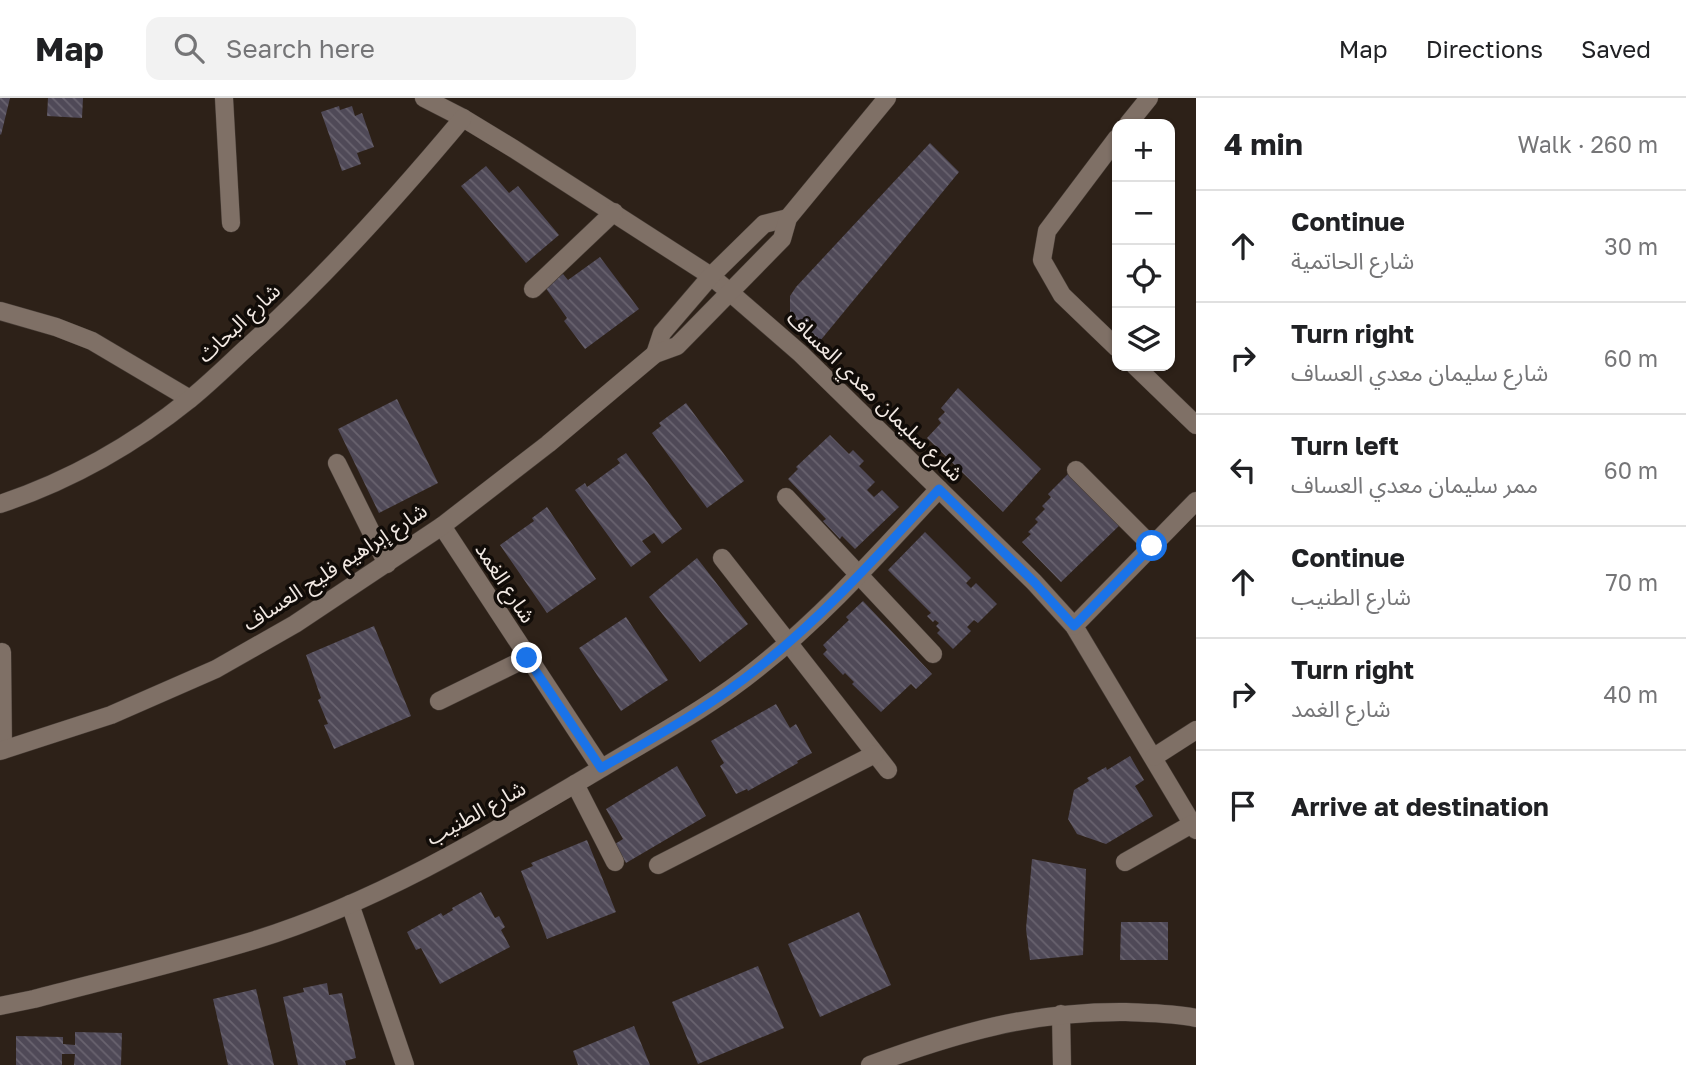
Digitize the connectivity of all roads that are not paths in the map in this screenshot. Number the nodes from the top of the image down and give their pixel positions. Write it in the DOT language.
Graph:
graph roads {
  1 [pos="224,98"];
  2 [pos="424,98"];
  3 [pos="1149,98"];
  4 [pos="882,100"];
  5 [pos="463,118"];
  6 [pos="1132,119"];
  7 [pos="1112,145"];
  8 [pos="614,212"];
  9 [pos="788,218"];
  10 [pos="231,223"];
  11 [pos="711,276"];
  12 [pos="533,289"];
  13 [pos="731,293"];
  14 [pos="0,311"];
  15 [pos="1112,343"];
  16 [pos="654,354"];
  17 [pos="1140,371"];
  18 [pos="190,399"];
  19 [pos="1196,425"];
  20 [pos="337,463"];
  21 [pos="1076,470"];
  22 [pos="939,489"];
  23 [pos="786,497"];
  24 [pos="1196,501"];
  25 [pos="0,504"];
  26 [pos="442,526"];
  27 [pos="1152,546"];
  28 [pos="722,558"];
  29 [pos="387,564"];
  30 [pos="860,575"];
  31 [pos="1074,626"];
  32 [pos="789,643"];
  33 [pos="2,652"];
  34 [pos="933,654"];
  35 [pos="527,658"];
  36 [pos="439,701"];
  37 [pos="1196,730"];
  38 [pos="2,750"];
  39 [pos="875,754"];
  40 [pos="1154,758"];
  41 [pos="601,768"];
  42 [pos="888,770"];
  43 [pos="575,784"];
  44 [pos="1194,827"];
  45 [pos="615,862"];
  46 [pos="1125,862"];
  47 [pos="659,864"];
  48 [pos="350,904"];
  49 [pos="0,1006"];
  50 [pos="1061,1014"];
  51 [pos="1194,1015"];
  52 [pos="405,1065"];
  53 [pos="870,1065"];
  54 [pos="1062,1065"];
  1 -- 10 [label="street"];
  2 -- 5 [label="street, شارع سليمان معدي العساف"];
  3 -- 6 [label="street"];
  4 -- 9 [label="street, شارع إبراهيم فليح العساف"];
  5 -- 8 [label="street, شارع سليمان معدي العساف"];
  5 -- 18 [label="street, شارع البحاث"];
  7 -- 15 [label="street"];
  8 -- 11 [label="street, شارع سليمان معدي العساف"];
  8 -- 12 [label="street"];
  9 -- 11 [label="street, شارع إبراهيم فليح العساف"];
  9 -- 13 [label="street, شارع إبراهيم فليح العساف"];
  11 -- 13 [label="street, شارع سليمان معدي العساف"];
  11 -- 16 [label="street, شارع إبراهيم فليح العساف"];
  13 -- 16 [label="street, شارع إبراهيم فليح العساف"];
  13 -- 22 [label="street, شارع سليمان معدي العساف"];
  14 -- 18 [label="street"];
  16 -- 26 [label="street, شارع إبراهيم فليح العساف"];
  17 -- 19 [label="street"];
  18 -- 25 [label="street, شارع البحاث"];
  20 -- 29 [label="street"];
  21 -- 27 [label="street"];
  22 -- 30 [label="street, شارع الطنيب"];
  22 -- 31 [label="street, شارع سليمان معدي العساف"];
  23 -- 30 [label="street"];
  24 -- 27 [label="street"];
  26 -- 29 [label="street, شارع إبراهيم فليح العساف"];
  26 -- 35 [label="street, شارع الغمد"];
  27 -- 31 [label="street"];
  28 -- 32 [label="street"];
  29 -- 38 [label="street, شارع إبراهيم فليح العساف"];
  30 -- 32 [label="street, شارع الطنيب"];
  30 -- 34 [label="street"];
  31 -- 40 [label="street, شارع سليمان معدي العساف"];
  32 -- 39 [label="street"];
  32 -- 41 [label="street, شارع الطنيب"];
  33 -- 38 [label="street"];
  35 -- 36 [label="street"];
  35 -- 41 [label="street, شارع الغمد"];
  37 -- 40 [label="street"];
  39 -- 42 [label="street"];
  39 -- 47 [label="street"];
  40 -- 44 [label="street, شارع سليمان معدي العساف"];
  41 -- 43 [label="street, شارع الطنيب"];
  43 -- 45 [label="street"];
  43 -- 48 [label="street, شارع الطنيب"];
  44 -- 46 [label="street"];
  48 -- 49 [label="street, شارع الطنيب"];
  48 -- 52 [label="street"];
  50 -- 51 [label="street"];
  50 -- 53 [label="street"];
  50 -- 54 [label="street"];
}
